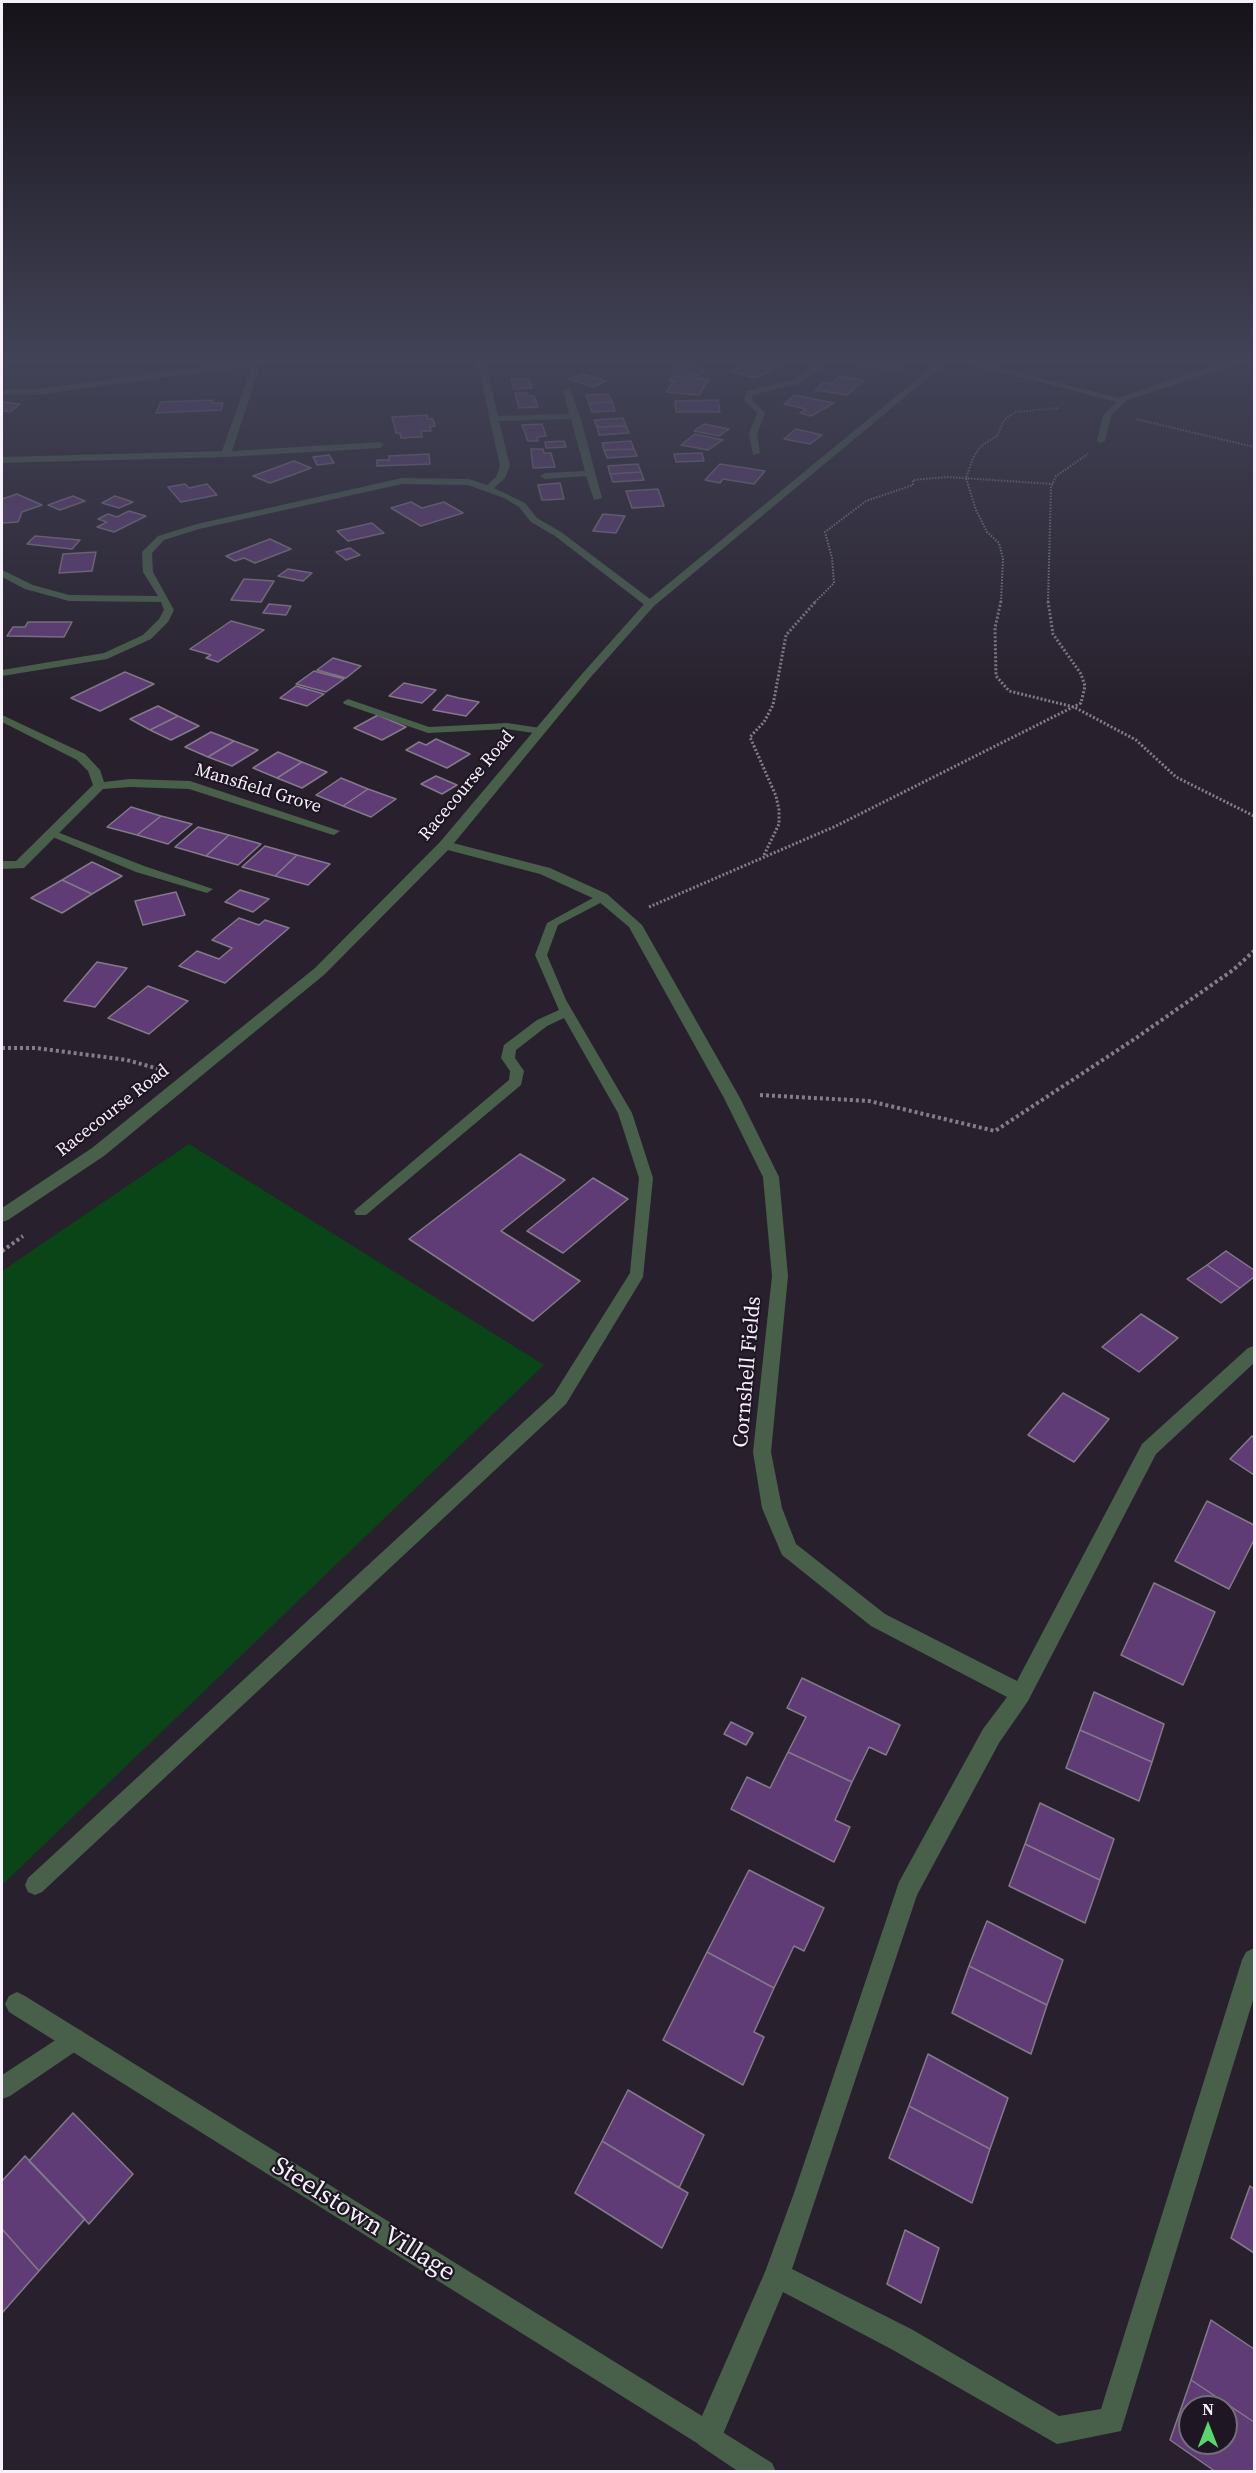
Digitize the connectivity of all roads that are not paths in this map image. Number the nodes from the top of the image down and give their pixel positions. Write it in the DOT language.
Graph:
graph roads {
  1 [pos="501,476"];
  2 [pos="591,476"];
  3 [pos="804,476"];
  4 [pos="489,488"];
  5 [pos="597,498"];
  6 [pos="2,573"];
  7 [pos="165,599"];
  8 [pos="650,604"];
  9 [pos="3,674"];
  10 [pos="348,702"];
  11 [pos="2,718"];
  12 [pos="540,731"];
  13 [pos="99,786"];
  14 [pos="334,831"];
  15 [pos="52,833"];
  16 [pos="445,845"];
  17 [pos="2,865"];
  18 [pos="207,889"];
  19 [pos="602,897"];
  20 [pos="567,1011"];
  21 [pos="361,1210"];
  22 [pos="2,1216"];
  23 [pos="1254,1353"];
  24 [pos="1020,1695"];
  25 [pos="35,1885"];
  26 [pos="1254,1960"];
  27 [pos="17,2004"];
  28 [pos="74,2039"];
  29 [pos="2,2088"];
  30 [pos="777,2275"];
  31 [pos="708,2436"];
  32 [pos="763,2472"];
  1 -- 4 [label="street"];
  2 -- 5 [label="street"];
  3 -- 8 [label="street, Racecourse Road"];
  4 -- 7 [label="street"];
  4 -- 8 [label="street"];
  6 -- 7 [label="street"];
  7 -- 9 [label="street"];
  8 -- 12 [label="street, Racecourse Road"];
  10 -- 12 [label="lane"];
  11 -- 13 [label="street"];
  12 -- 16 [label="street, Racecourse Road"];
  13 -- 14 [label="street, Mansfield Grove"];
  13 -- 15 [label="street"];
  15 -- 17 [label="street"];
  15 -- 18 [label="lane"];
  16 -- 19 [label="street, Cornshell Fields"];
  16 -- 22 [label="street, Racecourse Road"];
  19 -- 20 [label="lane"];
  19 -- 24 [label="street, Cornshell Fields"];
  20 -- 21 [label="lane"];
  20 -- 25 [label="lane"];
  23 -- 24 [label="street"];
  24 -- 30 [label="street"];
  26 -- 30 [label="street"];
  27 -- 28 [label="street, Steelstown Village"];
  28 -- 29 [label="lane"];
  28 -- 31 [label="street, Steelstown Village"];
  30 -- 31 [label="street"];
  31 -- 32 [label="lane"];
}
